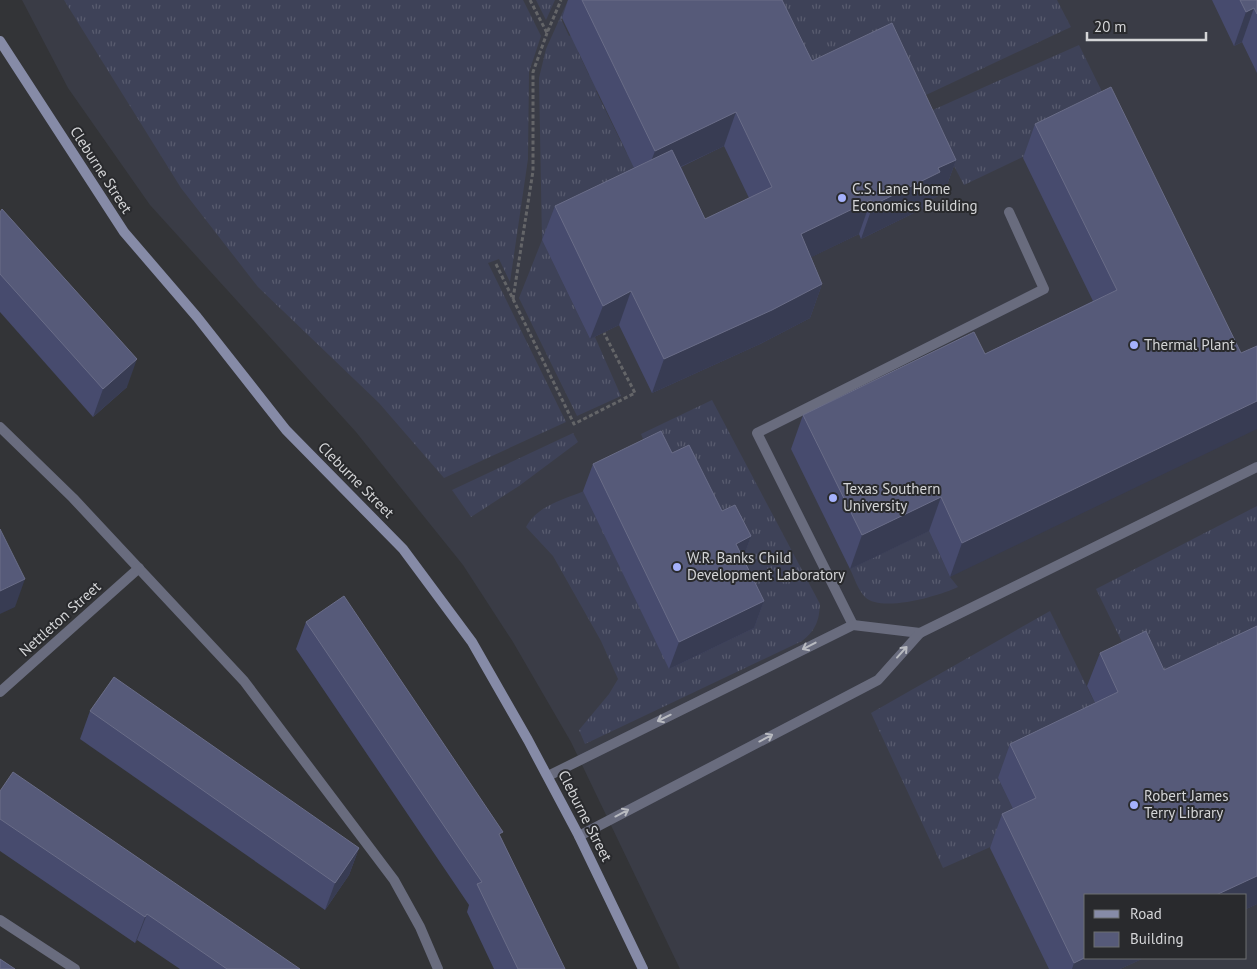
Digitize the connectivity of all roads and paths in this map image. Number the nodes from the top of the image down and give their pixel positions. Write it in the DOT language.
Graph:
graph roads {
  1 [pos="530,0"];
  2 [pos="561,0"];
  3 [pos="547,33"];
  4 [pos="0,41"];
  5 [pos="1009,212"];
  6 [pos="496,264"];
  7 [pos="513,299"];
  8 [pos="604,333"];
  9 [pos="0,427"];
  10 [pos="1257,467"];
  11 [pos="139,568"];
  12 [pos="853,624"];
  13 [pos="920,633"];
  14 [pos="0,692"];
  15 [pos="548,776"];
  16 [pos="579,836"];
  17 [pos="0,920"];
  18 [pos="75,969"];
  19 [pos="438,969"];
  20 [pos="643,969"];
  1 -- 3 [label="path"];
  2 -- 3 [label="path"];
  3 -- 7 [label="path"];
  4 -- 15 [label="main road, Cleburne Street"];
  5 -- 12 [label="lane"];
  6 -- 7 [label="path"];
  7 -- 8 [label="path"];
  9 -- 11 [label="lane"];
  10 -- 13 [label="lane"];
  11 -- 14 [label="lane, Nettleton Street"];
  11 -- 19 [label="lane"];
  12 -- 13 [label="lane"];
  12 -- 15 [label="lane, one-way"];
  16 -- 13 [label="lane, one-way"];
  15 -- 16 [label="main road, Cleburne Street"];
  16 -- 20 [label="main road, Cleburne Street"];
  17 -- 18 [label="lane"];
}
